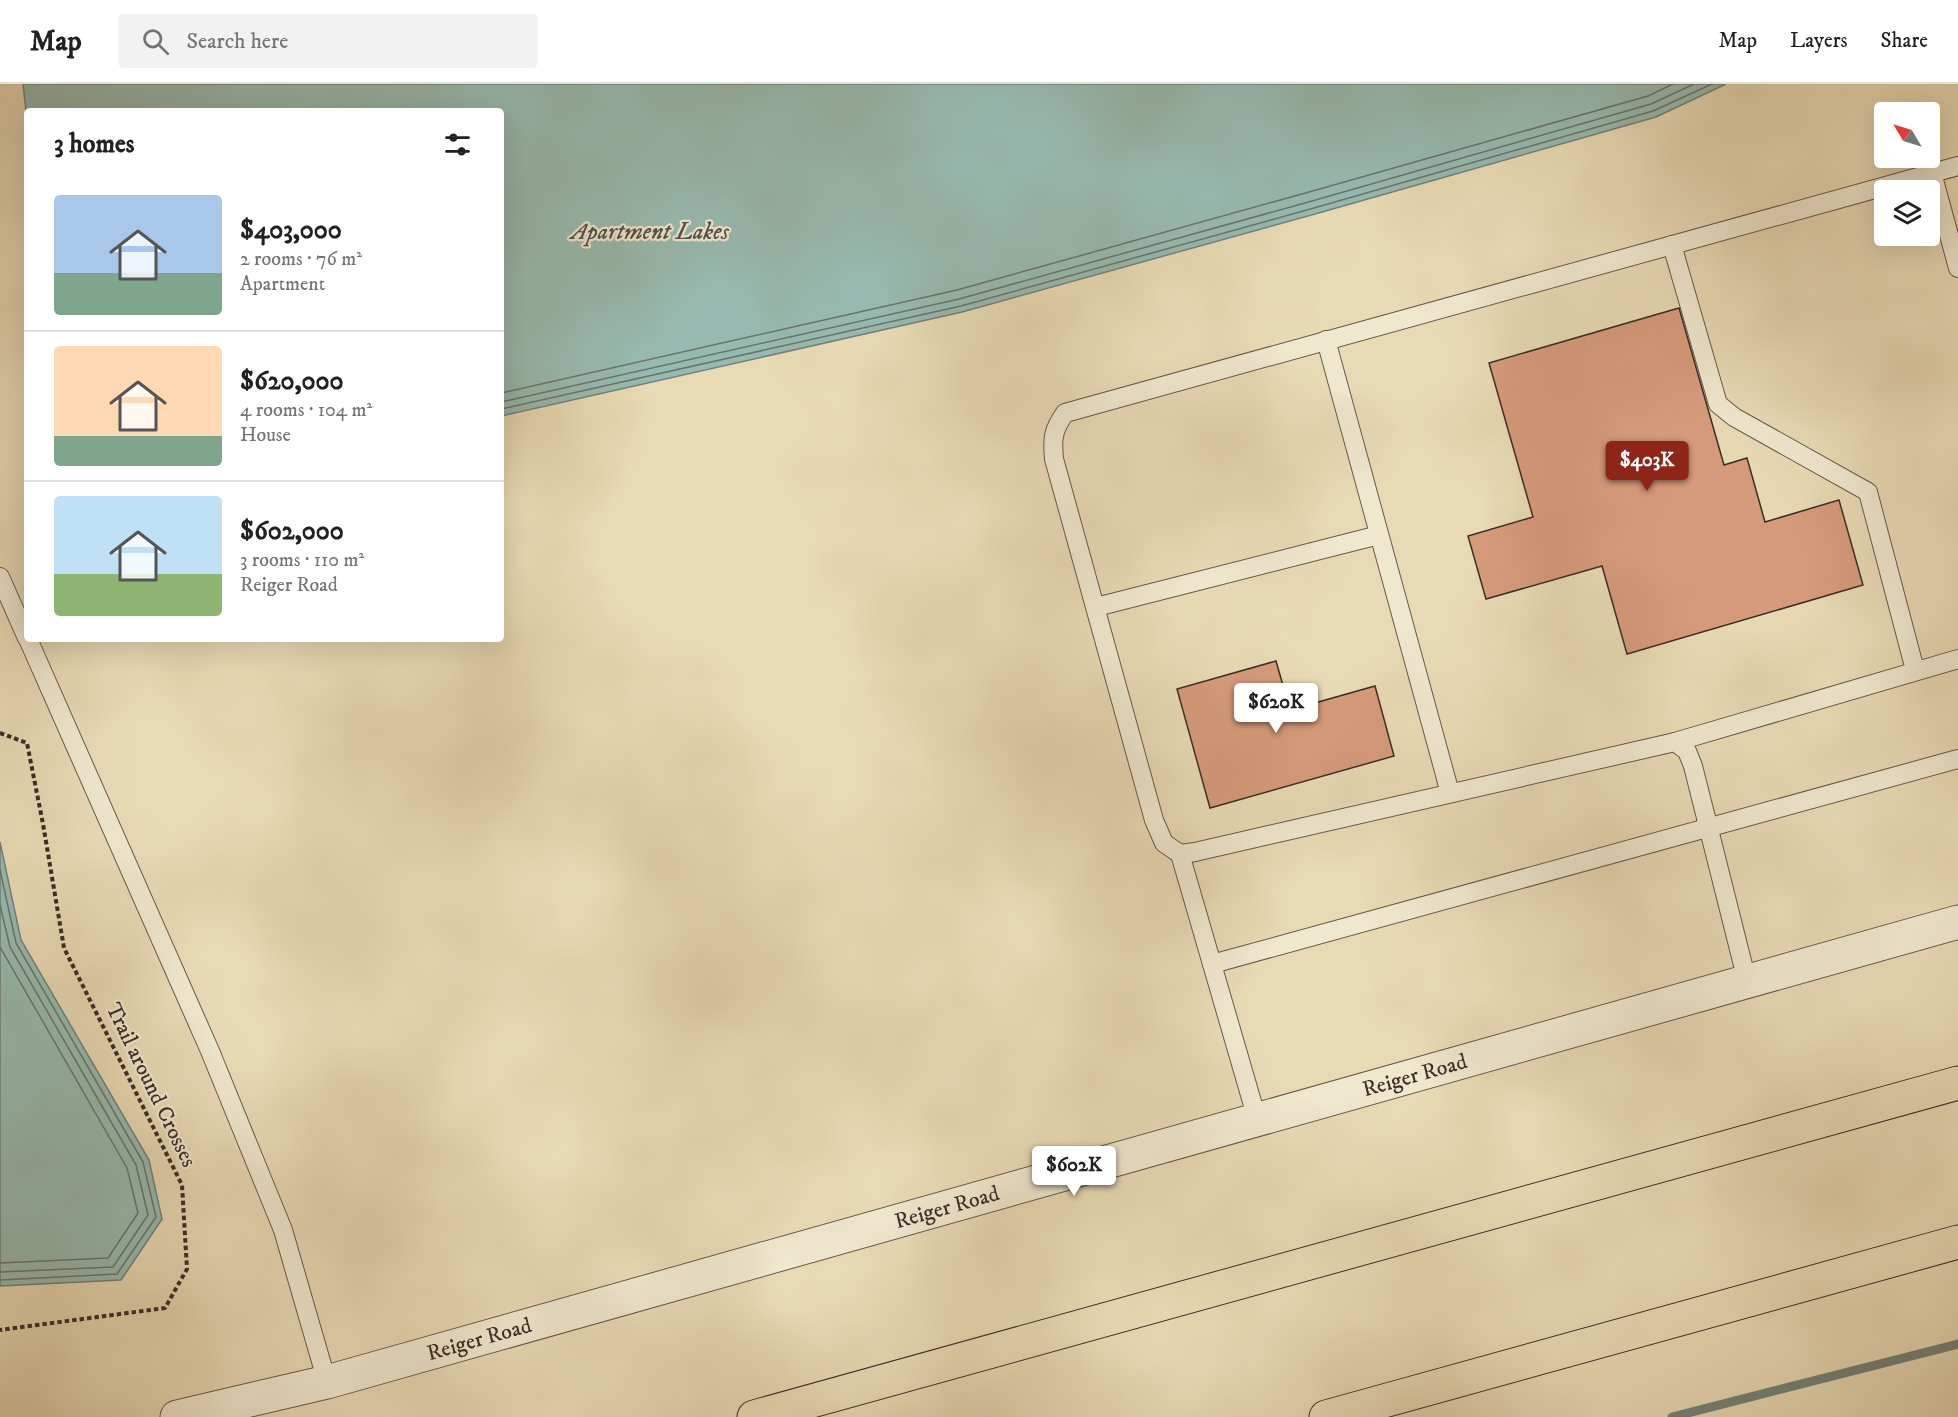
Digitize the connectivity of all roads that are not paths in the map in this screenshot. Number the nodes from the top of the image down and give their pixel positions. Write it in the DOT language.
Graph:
graph roads {
  1 [pos="1958,166"];
  2 [pos="1932,174"];
  3 [pos="1672,245"];
  4 [pos="1958,268"];
  5 [pos="1326,340"];
  6 [pos="1379,535"];
  7 [pos="0,577"];
  8 [pos="1096,608"];
  9 [pos="24,631"];
  10 [pos="29,642"];
  11 [pos="1958,659"];
  12 [pos="1915,670"];
  13 [pos="1675,742"];
  14 [pos="1958,759"];
  15 [pos="1450,793"];
  16 [pos="1708,827"];
  17 [pos="1180,854"];
  18 [pos="1958,921"];
  19 [pos="1212,964"];
  20 [pos="1747,981"];
  21 [pos="1958,1083"];
  22 [pos="1257,1119"];
  23 [pos="1958,1242"];
  24 [pos="327,1382"];
  25 [pos="177,1417"];
  26 [pos="754,1417"];
  27 [pos="1326,1417"];
  1 -- 2 [label="lane"];
  2 -- 3 [label="lane"];
  2 -- 4 [label="lane"];
  3 -- 5 [label="lane"];
  3 -- 12 [label="lane"];
  5 -- 6 [label="lane"];
  5 -- 8 [label="lane"];
  6 -- 8 [label="lane"];
  6 -- 15 [label="lane"];
  7 -- 9 [label="lane"];
  8 -- 17 [label="lane"];
  10 -- 24 [label="lane"];
  11 -- 12 [label="lane"];
  12 -- 13 [label="lane"];
  13 -- 15 [label="lane"];
  13 -- 16 [label="lane"];
  14 -- 16 [label="lane"];
  15 -- 17 [label="lane"];
  16 -- 19 [label="lane"];
  16 -- 20 [label="lane"];
  17 -- 19 [label="lane"];
  18 -- 20 [label="street, Reiger Road"];
  19 -- 22 [label="lane"];
  20 -- 22 [label="street, Reiger Road"];
  21 -- 26 [label="highway"];
  22 -- 24 [label="street, Reiger Road"];
  23 -- 27 [label="highway"];
  24 -- 25 [label="street, Reiger Road"];
}
